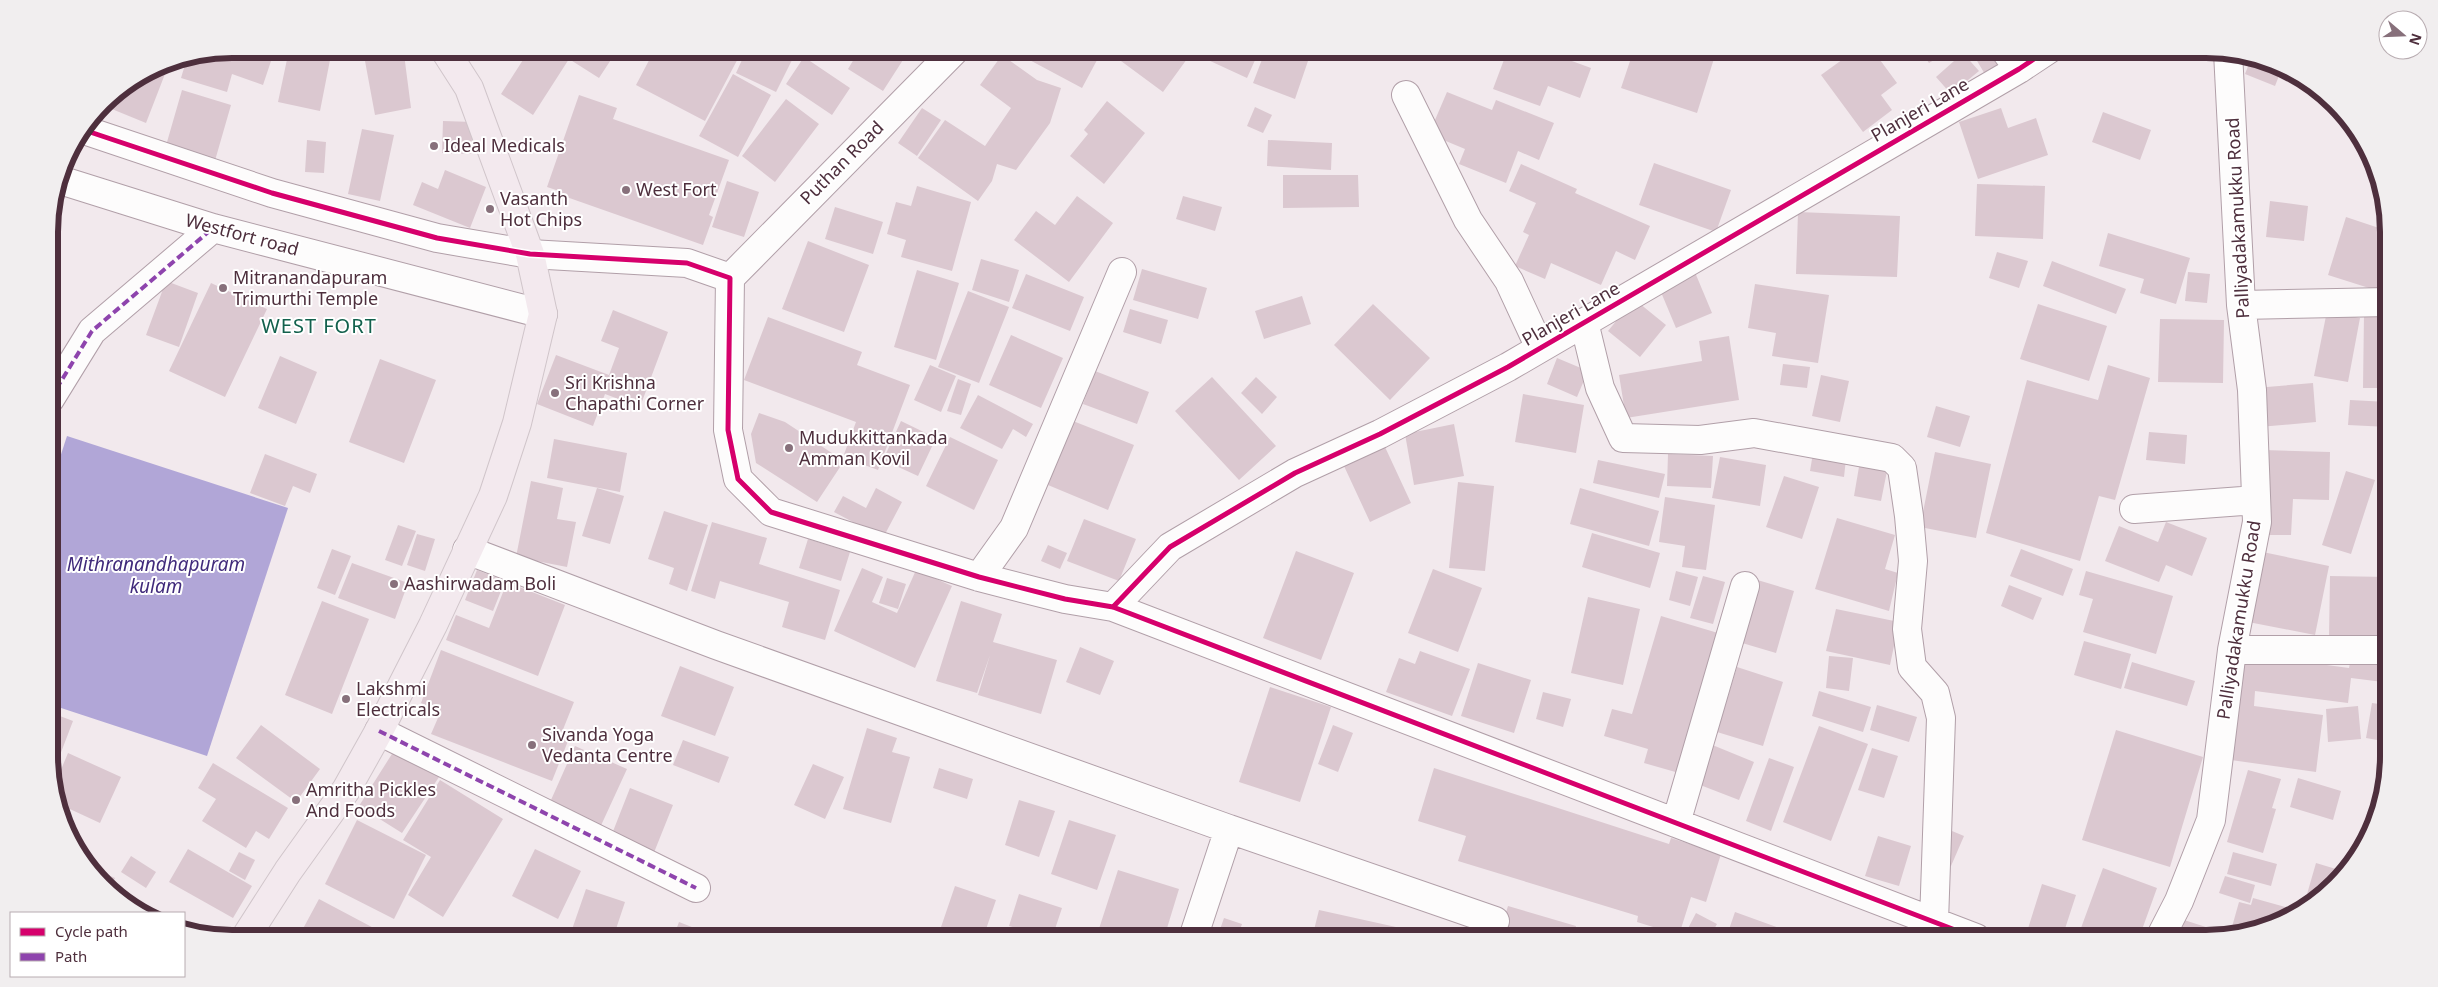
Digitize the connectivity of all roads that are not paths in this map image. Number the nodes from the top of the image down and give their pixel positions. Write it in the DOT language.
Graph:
graph roads {
  1 [pos="450,58"];
  2 [pos="947,58"];
  3 [pos="2011,59"];
  4 [pos="2228,59"];
  5 [pos="1406,95"];
  6 [pos="89,132"];
  7 [pos="65,182"];
  8 [pos="213,228"];
  9 [pos="530,254"];
  10 [pos="1122,272"];
  11 [pos="730,278"];
  12 [pos="2380,302"];
  13 [pos="2241,305"];
  14 [pos="542,314"];
  15 [pos="1584,322"];
  16 [pos="1540,348"];
  17 [pos="58,386"];
  18 [pos="2256,500"];
  19 [pos="2134,510"];
  20 [pos="467,550"];
  21 [pos="979,577"];
  22 [pos="1744,586"];
  23 [pos="1113,607"];
  24 [pos="2232,650"];
  25 [pos="2380,650"];
  26 [pos="379,731"];
  27 [pos="1676,823"];
  28 [pos="1229,829"];
  29 [pos="696,888"];
  30 [pos="1495,921"];
  31 [pos="1934,922"];
  32 [pos="1953,929"];
  33 [pos="2164,929"];
  34 [pos="250,930"];
  35 [pos="1196,930"];
  1 -- 9 [label="main road"];
  2 -- 11 [label="street, Puthan Road"];
  3 -- 15 [label="street, Planjeri Lane"];
  4 -- 13 [label="street, Palliyadakamukku Road"];
  5 -- 16 [label="street"];
  6 -- 9 [label="street"];
  7 -- 8 [label="street, Westfort road"];
  8 -- 14 [label="street, Westfort road"];
  8 -- 17 [label="street"];
  9 -- 11 [label="street"];
  9 -- 14 [label="main road"];
  10 -- 21 [label="street"];
  11 -- 21 [label="street"];
  12 -- 13 [label="street"];
  13 -- 18 [label="street, Palliyadakamukku Road"];
  14 -- 20 [label="main road"];
  15 -- 16 [label="street, Planjeri Lane"];
  15 -- 31 [label="street"];
  16 -- 23 [label="street, Planjeri Lane"];
  18 -- 19 [label="street"];
  18 -- 24 [label="street, Palliyadakamukku Road"];
  20 -- 26 [label="main road"];
  20 -- 28 [label="street"];
  21 -- 23 [label="street"];
  22 -- 27 [label="street"];
  23 -- 27 [label="street"];
  24 -- 25 [label="street"];
  24 -- 33 [label="street, Palliyadakamukku Road"];
  26 -- 29 [label="street"];
  26 -- 34 [label="main road"];
  27 -- 31 [label="street"];
  28 -- 30 [label="street"];
  28 -- 35 [label="street"];
  31 -- 32 [label="street"];
}
